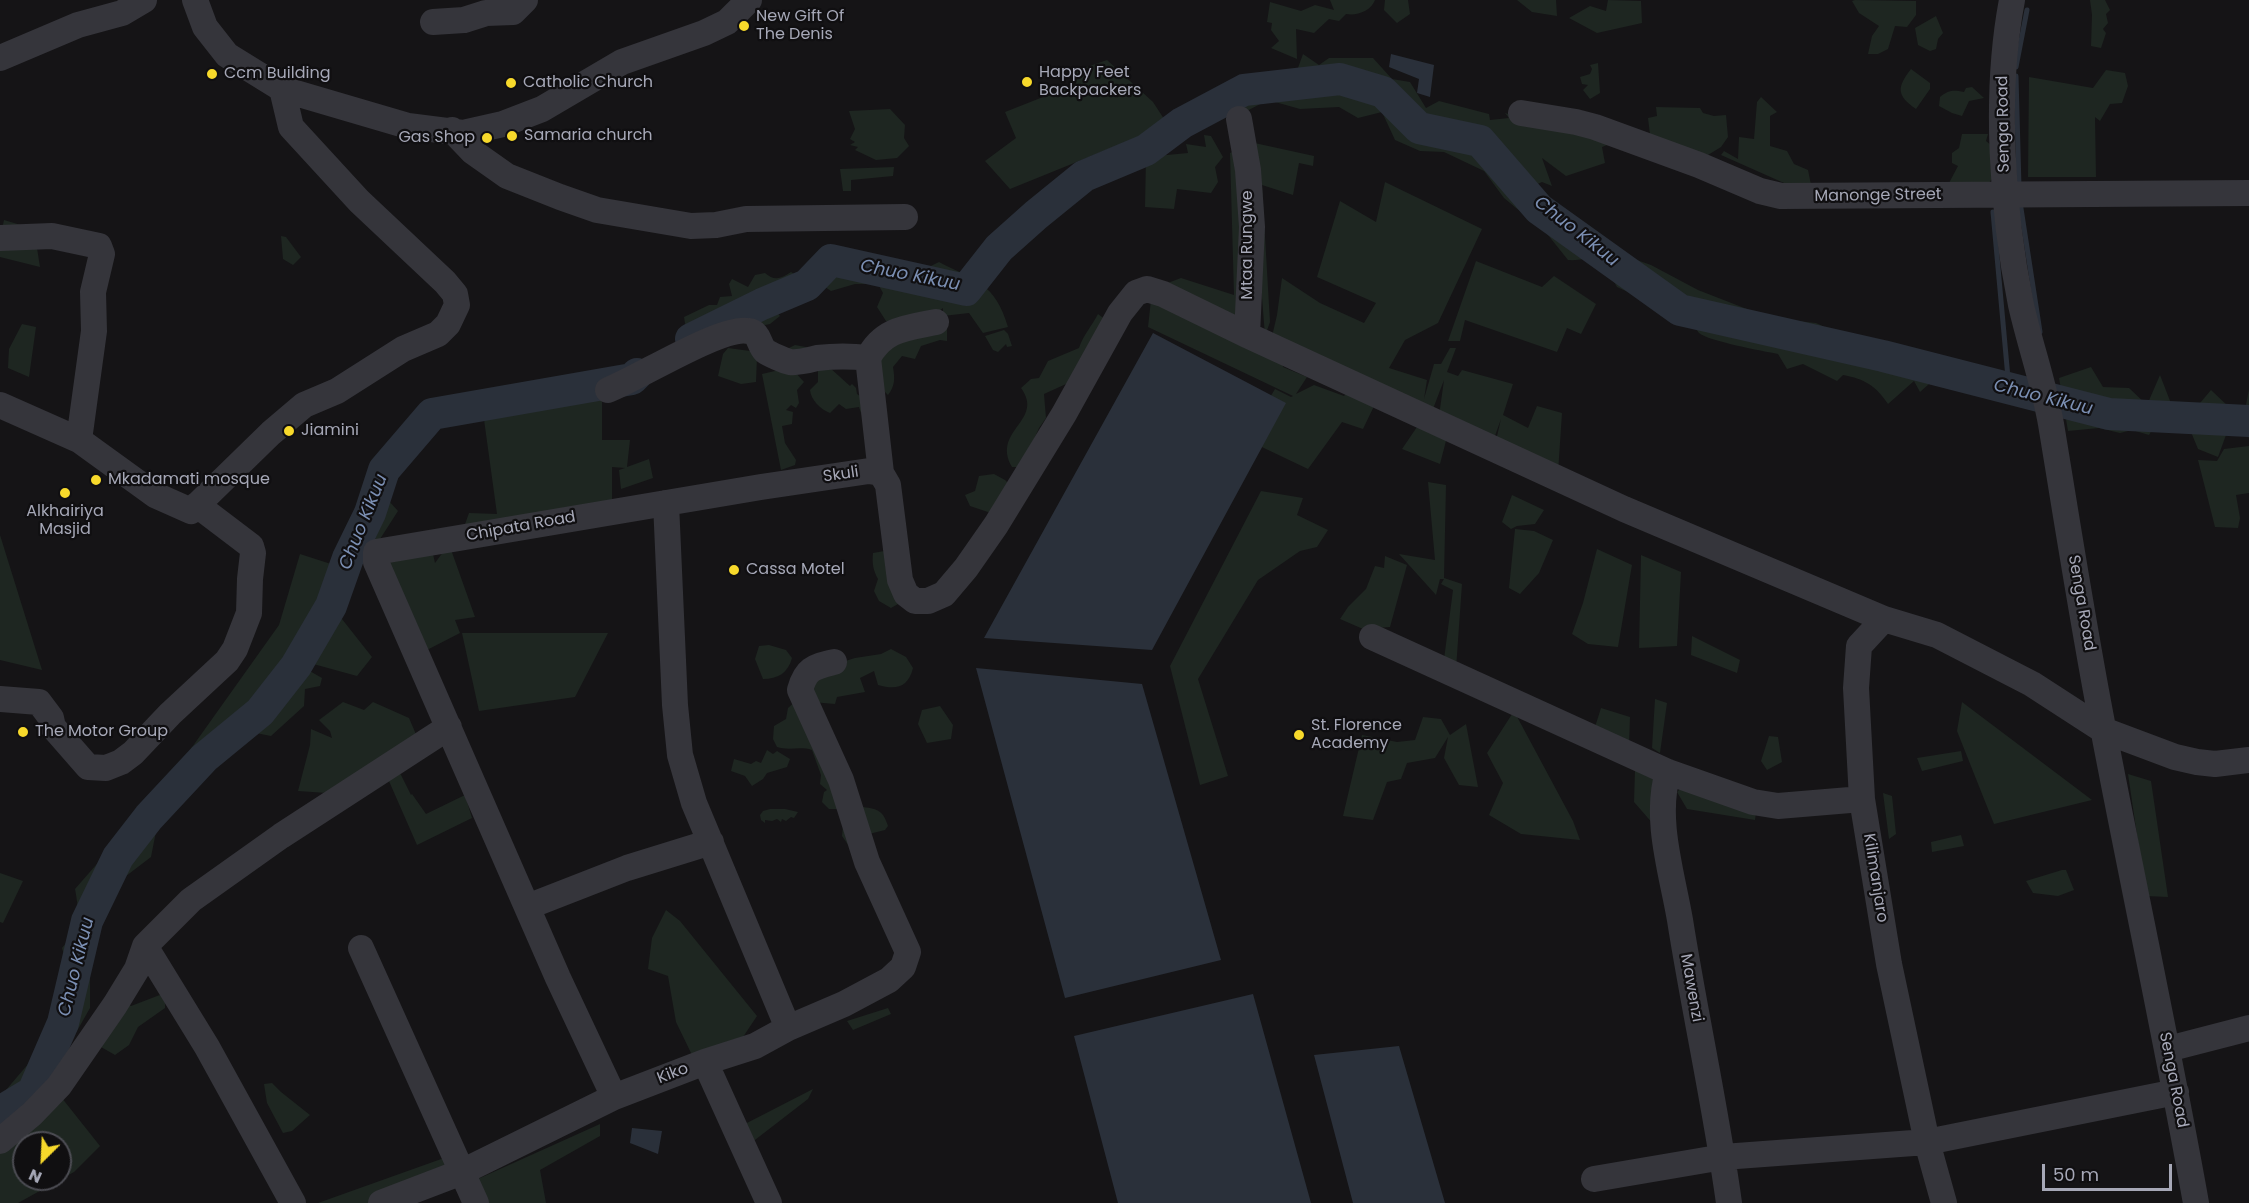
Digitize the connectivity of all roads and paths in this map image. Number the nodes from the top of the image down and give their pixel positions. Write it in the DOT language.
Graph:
graph roads {
  1 [pos="144,0"];
  2 [pos="195,0"];
  3 [pos="206,0"];
  4 [pos="211,0"];
  5 [pos="525,0"];
  6 [pos="749,0"];
  7 [pos="2012,0"];
  8 [pos="433,22"];
  9 [pos="0,58"];
  10 [pos="282,89"];
  11 [pos="1521,113"];
  12 [pos="1239,119"];
  13 [pos="452,130"];
  14 [pos="2249,193"];
  15 [pos="2006,194"];
  16 [pos="905,217"];
  17 [pos="0,238"];
  18 [pos="936,322"];
  19 [pos="1247,335"];
  20 [pos="868,358"];
  21 [pos="608,390"];
  22 [pos="0,405"];
  23 [pos="80,440"];
  24 [pos="881,473"];
  25 [pos="666,503"];
  26 [pos="197,505"];
  27 [pos="1884,619"];
  28 [pos="1372,637"];
  29 [pos="834,662"];
  30 [pos="0,699"];
  31 [pos="449,727"];
  32 [pos="2103,730"];
  33 [pos="2249,760"];
  34 [pos="1668,772"];
  35 [pos="1862,800"];
  36 [pos="711,842"];
  37 [pos="527,907"];
  38 [pos="145,946"];
  39 [pos="361,948"];
  40 [pos="788,1028"];
  41 [pos="2249,1028"];
  42 [pos="2168,1049"];
  43 [pos="705,1062"];
  44 [pos="2176,1092"];
  45 [pos="614,1097"];
  46 [pos="0,1141"];
  47 [pos="1927,1142"];
  48 [pos="1723,1157"];
  49 [pos="462,1172"];
  50 [pos="1594,1179"];
  51 [pos="293,1203"];
  52 [pos="381,1203"];
  53 [pos="476,1203"];
  54 [pos="769,1203"];
  55 [pos="1729,1203"];
  56 [pos="1944,1203"];
  57 [pos="2196,1203"];
  1 -- 9 [label="street"];
  2 -- 10 [label="street"];
  3 -- 4 [label="street"];
  5 -- 8 [label="street"];
  6 -- 13 [label="street"];
  7 -- 15 [label="street, Senga Road"];
  10 -- 13 [label="street"];
  10 -- 26 [label="street"];
  11 -- 15 [label="street, Manonge Street"];
  12 -- 19 [label="street, Mtaa Rungwe"];
  13 -- 16 [label="street"];
  14 -- 15 [label="street, Manonge Street"];
  15 -- 32 [label="street, Senga Road"];
  17 -- 23 [label="street"];
  18 -- 20 [label="street"];
  19 -- 24 [label="street, Skuli"];
  19 -- 27 [label="street"];
  20 -- 21 [label="street"];
  20 -- 24 [label="street"];
  22 -- 23 [label="street"];
  23 -- 26 [label="street"];
  24 -- 25 [label="street, Skuli"];
  25 -- 31 [label="street, Chipata Road"];
  25 -- 36 [label="street"];
  26 -- 30 [label="street"];
  27 -- 32 [label="street"];
  27 -- 35 [label="street, Kilimanjaro"];
  28 -- 34 [label="street"];
  29 -- 40 [label="street, Kiko"];
  31 -- 37 [label="street"];
  31 -- 38 [label="street"];
  32 -- 33 [label="street"];
  32 -- 42 [label="street, Senga Road"];
  34 -- 35 [label="street"];
  34 -- 48 [label="street, Mawenzi"];
  35 -- 47 [label="street, Kilimanjaro"];
  36 -- 37 [label="street"];
  36 -- 40 [label="street"];
  37 -- 45 [label="street"];
  38 -- 46 [label="street"];
  38 -- 51 [label="street"];
  39 -- 49 [label="street"];
  40 -- 43 [label="street, Kiko"];
  41 -- 42 [label="street"];
  42 -- 44 [label="street, Senga Road"];
  43 -- 45 [label="street, Kiko"];
  43 -- 54 [label="street"];
  44 -- 47 [label="street"];
  44 -- 57 [label="street, Senga Road"];
  45 -- 49 [label="street, Kiko"];
  47 -- 48 [label="street"];
  47 -- 56 [label="street, Kilimanjaro"];
  48 -- 50 [label="street"];
  48 -- 55 [label="street, Mawenzi"];
  49 -- 52 [label="street, Kiko"];
  49 -- 53 [label="street"];
}
